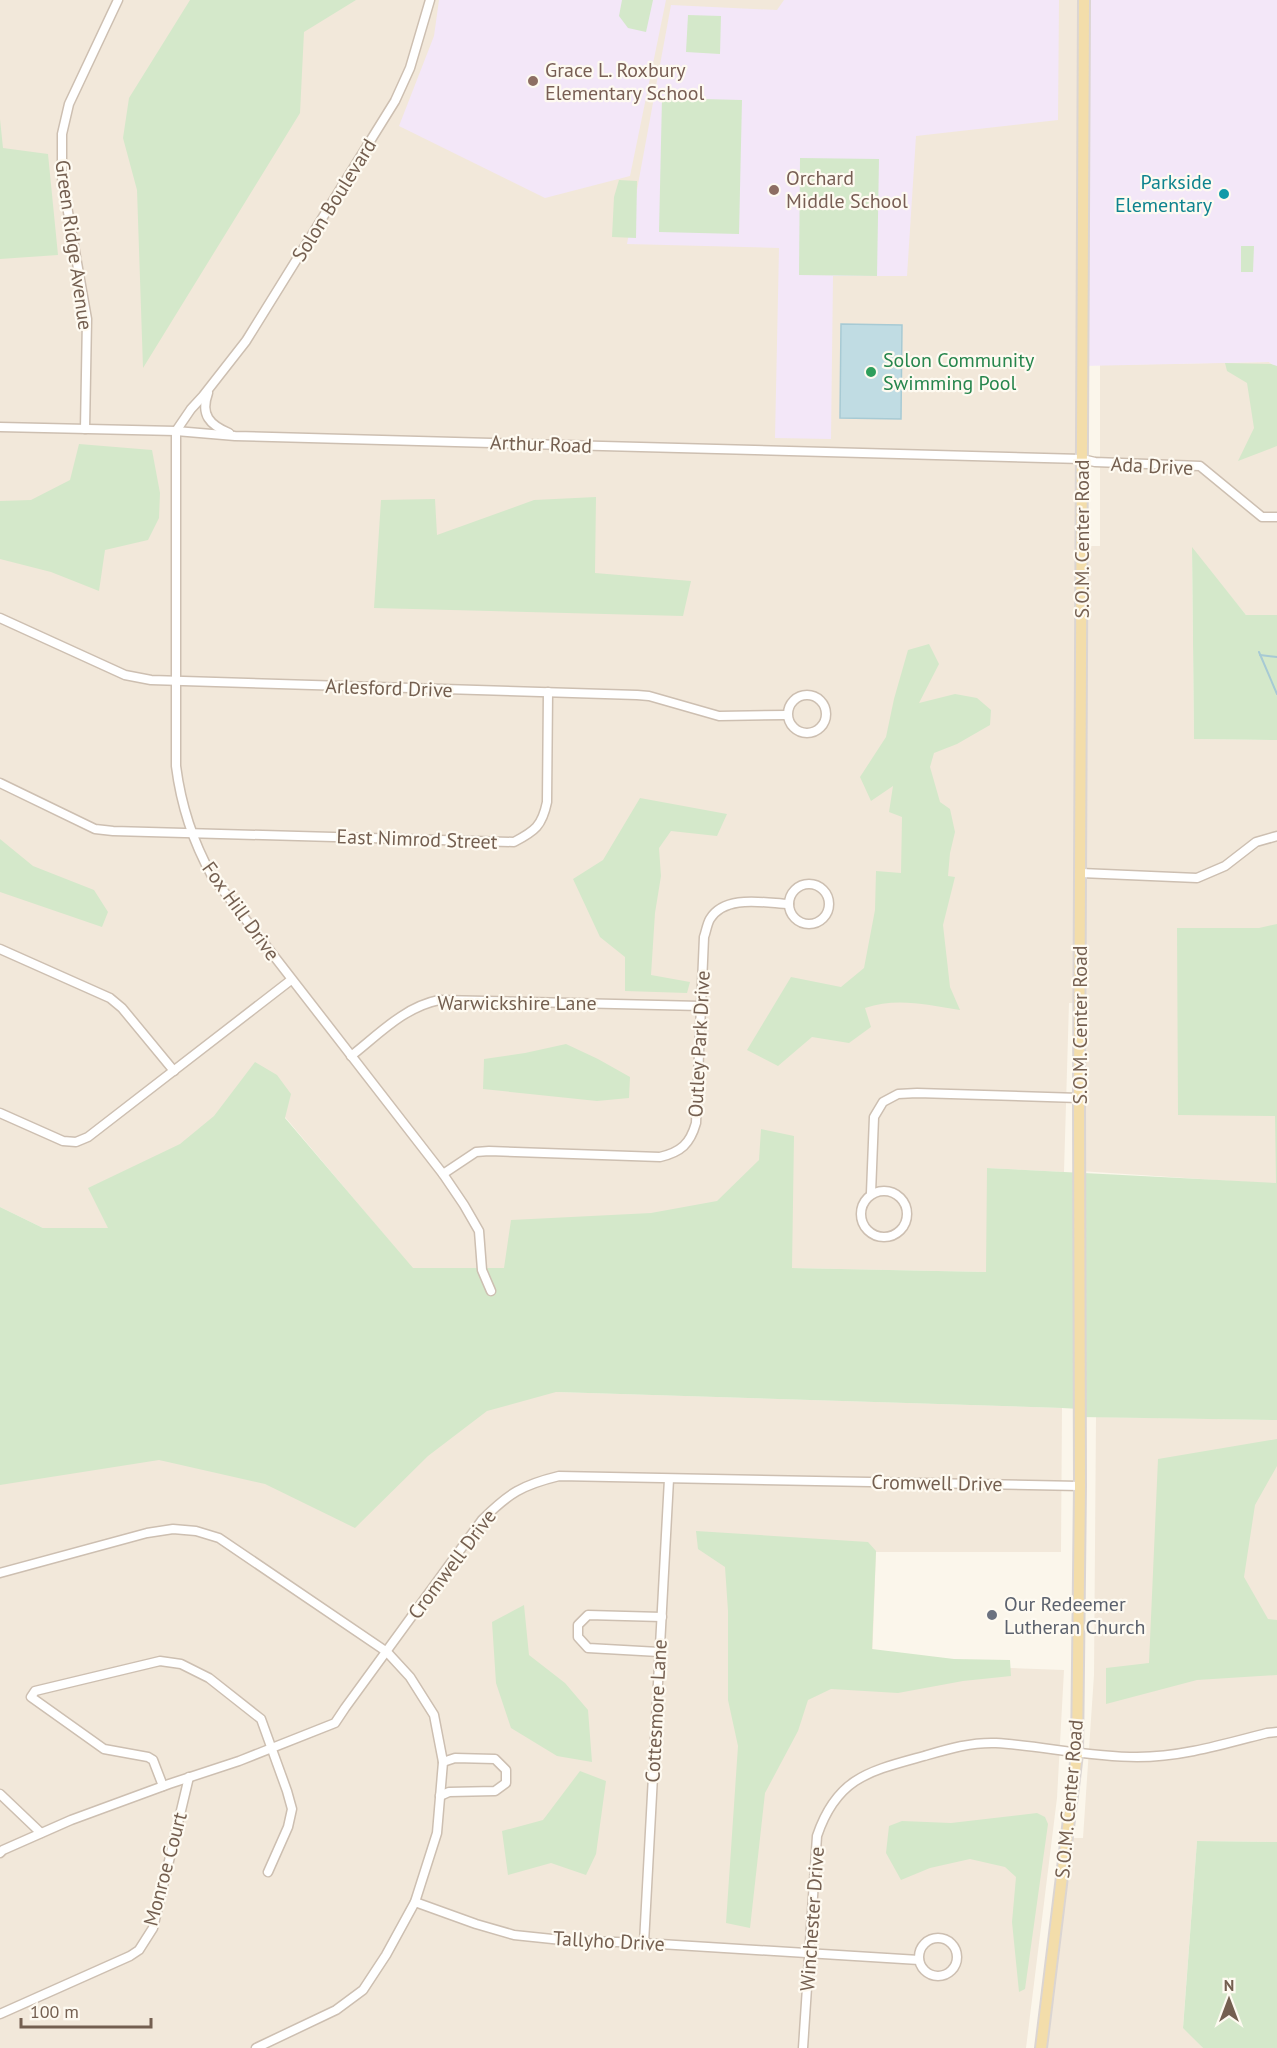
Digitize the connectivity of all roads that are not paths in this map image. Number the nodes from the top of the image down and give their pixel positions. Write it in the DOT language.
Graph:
graph roads {
  1 [pos="118,0"];
  2 [pos="430,0"];
  3 [pos="1084,0"];
  4 [pos="210,387"];
  5 [pos="0,427"];
  6 [pos="86,429"];
  7 [pos="176,431"];
  8 [pos="235,436"];
  9 [pos="1082,459"];
  10 [pos="1277,517"];
  11 [pos="0,618"];
  12 [pos="175,681"];
  13 [pos="548,692"];
  14 [pos="787,715"];
  15 [pos="0,783"];
  16 [pos="192,833"];
  17 [pos="1277,836"];
  18 [pos="1081,873"];
  19 [pos="789,904"];
  20 [pos="0,949"];
  21 [pos="291,980"];
  22 [pos="701,1006"];
  23 [pos="351,1056"];
  24 [pos="174,1071"];
  25 [pos="1079,1098"];
  26 [pos="0,1113"];
  27 [pos="443,1174"];
  28 [pos="871,1193"];
  29 [pos="491,1291"];
  30 [pos="669,1479"];
  31 [pos="1080,1486"];
  32 [pos="0,1573"];
  33 [pos="662,1617"];
  34 [pos="387,1652"];
  35 [pos="659,1652"];
  36 [pos="1277,1732"];
  37 [pos="272,1748"];
  38 [pos="1077,1754"];
  39 [pos="443,1762"];
  40 [pos="189,1777"];
  41 [pos="163,1786"];
  42 [pos="0,1794"];
  43 [pos="440,1796"];
  44 [pos="41,1833"];
  45 [pos="0,1853"];
  46 [pos="268,1872"];
  47 [pos="415,1902"];
  48 [pos="644,1943"];
  49 [pos="809,1954"];
  50 [pos="919,1960"];
  51 [pos="0,2014"];
  52 [pos="256,2048"];
  53 [pos="803,2048"];
  54 [pos="1041,2048"];
  1 -- 6 [label="street, Green Ridge Avenue"];
  2 -- 4 [label="street, Solon Boulevard"];
  3 -- 9 [label="main road, S.O.M. Center Road"];
  4 -- 7 [label="street, Solon Boulevard"];
  4 -- 8 [label="street"];
  5 -- 6 [label="street, Arthur Road"];
  6 -- 7 [label="street, Arthur Road"];
  7 -- 8 [label="street, Arthur Road"];
  7 -- 12 [label="street, Fox Hill Drive"];
  8 -- 9 [label="street, Arthur Road"];
  9 -- 10 [label="street, Ada Drive"];
  9 -- 18 [label="main road, S.O.M. Center Road"];
  11 -- 12 [label="street, Arlesford Drive"];
  12 -- 13 [label="street, Arlesford Drive"];
  12 -- 16 [label="street, Fox Hill Drive"];
  13 -- 14 [label="street, Arlesford Drive"];
  13 -- 16 [label="street, East Nimrod Street"];
  14 -- 14 [label="street"];
  15 -- 16 [label="street, East Nimrod Street"];
  16 -- 21 [label="street, Fox Hill Drive"];
  17 -- 18 [label="street"];
  18 -- 25 [label="main road, S.O.M. Center Road"];
  19 -- 19 [label="street"];
  19 -- 22 [label="street, Outley Park Drive"];
  20 -- 24 [label="street"];
  21 -- 23 [label="street, Fox Hill Drive"];
  21 -- 24 [label="street"];
  22 -- 23 [label="street, Warwickshire Lane"];
  22 -- 27 [label="street, Outley Park Drive"];
  23 -- 27 [label="street, Fox Hill Drive"];
  24 -- 26 [label="street"];
  25 -- 28 [label="street"];
  25 -- 31 [label="main road, S.O.M. Center Road"];
  27 -- 29 [label="street, Fox Hill Drive"];
  28 -- 28 [label="street"];
  30 -- 31 [label="street, Cromwell Drive"];
  30 -- 33 [label="street, Cottesmore Lane"];
  30 -- 34 [label="street, Cromwell Drive"];
  31 -- 38 [label="main road, S.O.M. Center Road"];
  32 -- 34 [label="street"];
  33 -- 35 [label="street, Cottesmore Lane"];
  33 -- 35 [label="street"];
  34 -- 37 [label="street, Cromwell Drive"];
  34 -- 39 [label="street"];
  35 -- 48 [label="street, Cottesmore Lane"];
  36 -- 38 [label="street, Winchester Drive"];
  37 -- 40 [label="street, Cromwell Drive"];
  37 -- 41 [label="street"];
  37 -- 46 [label="street"];
  38 -- 49 [label="street, Winchester Drive"];
  38 -- 54 [label="main road, S.O.M. Center Road"];
  39 -- 43 [label="street"];
  39 -- 43 [label="street"];
  40 -- 41 [label="street, Cromwell Drive"];
  40 -- 51 [label="street, Monroe Court"];
  41 -- 44 [label="street, Cromwell Drive"];
  42 -- 44 [label="street"];
  43 -- 47 [label="street"];
  44 -- 45 [label="street, Cromwell Drive"];
  47 -- 48 [label="street, Tallyho Drive"];
  47 -- 52 [label="street"];
  48 -- 49 [label="street, Tallyho Drive"];
  49 -- 50 [label="street, Tallyho Drive"];
  49 -- 53 [label="street, Winchester Drive"];
  50 -- 50 [label="street"];
}
